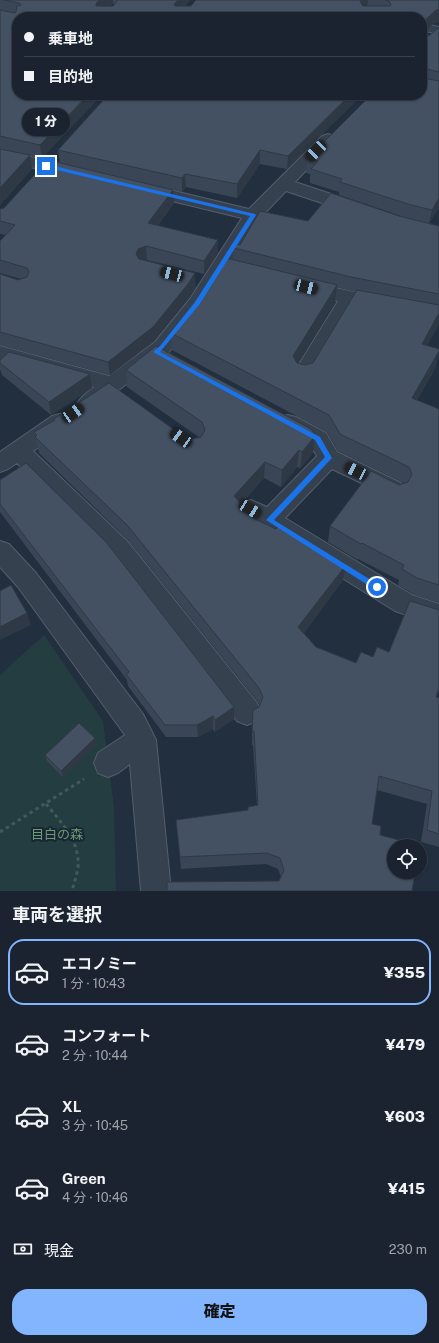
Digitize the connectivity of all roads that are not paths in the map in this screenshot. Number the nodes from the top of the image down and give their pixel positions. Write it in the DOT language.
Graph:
graph roads {
  1 [pos="338,128"];
  2 [pos="0,155"];
  3 [pos="88,176"];
  4 [pos="283,184"];
  5 [pos="127,185"];
  6 [pos="373,214"];
  7 [pos="253,215"];
  8 [pos="219,266"];
  9 [pos="241,272"];
  10 [pos="189,278"];
  11 [pos="210,283"];
  12 [pos="287,283"];
  13 [pos="349,298"];
  14 [pos="439,316"];
  15 [pos="156,352"];
  16 [pos="0,353"];
  17 [pos="177,363"];
  18 [pos="303,374"];
  19 [pos="112,386"];
  20 [pos="130,401"];
  21 [pos="268,412"];
  22 [pos="9,456"];
  23 [pos="329,458"];
  24 [pos="396,491"];
  25 [pos="0,551"];
  26 [pos="439,615"];
  27 [pos="247,712"];
  28 [pos="142,740"];
  29 [pos="108,763"];
  30 [pos="163,888"];
  1 -- 4 [label="street"];
  2 -- 3 [label="street"];
  4 -- 6 [label="street"];
  4 -- 7 [label="street"];
  5 -- 7 [label="street"];
  7 -- 8 [label="street"];
  8 -- 9 [label="street"];
  8 -- 11 [label="street"];
  10 -- 11 [label="street"];
  11 -- 15 [label="street"];
  12 -- 13 [label="street"];
  13 -- 14 [label="street"];
  13 -- 18 [label="street"];
  15 -- 17 [label="street"];
  15 -- 19 [label="street"];
  16 -- 19 [label="street"];
  19 -- 20 [label="street"];
  19 -- 22 [label="street"];
  21 -- 23 [label="street"];
  22 -- 27 [label="street"];
  23 -- 24 [label="street"];
  23 -- 26 [label="street"];
  25 -- 28 [label="street"];
  28 -- 29 [label="street"];
  28 -- 30 [label="street"];
}
